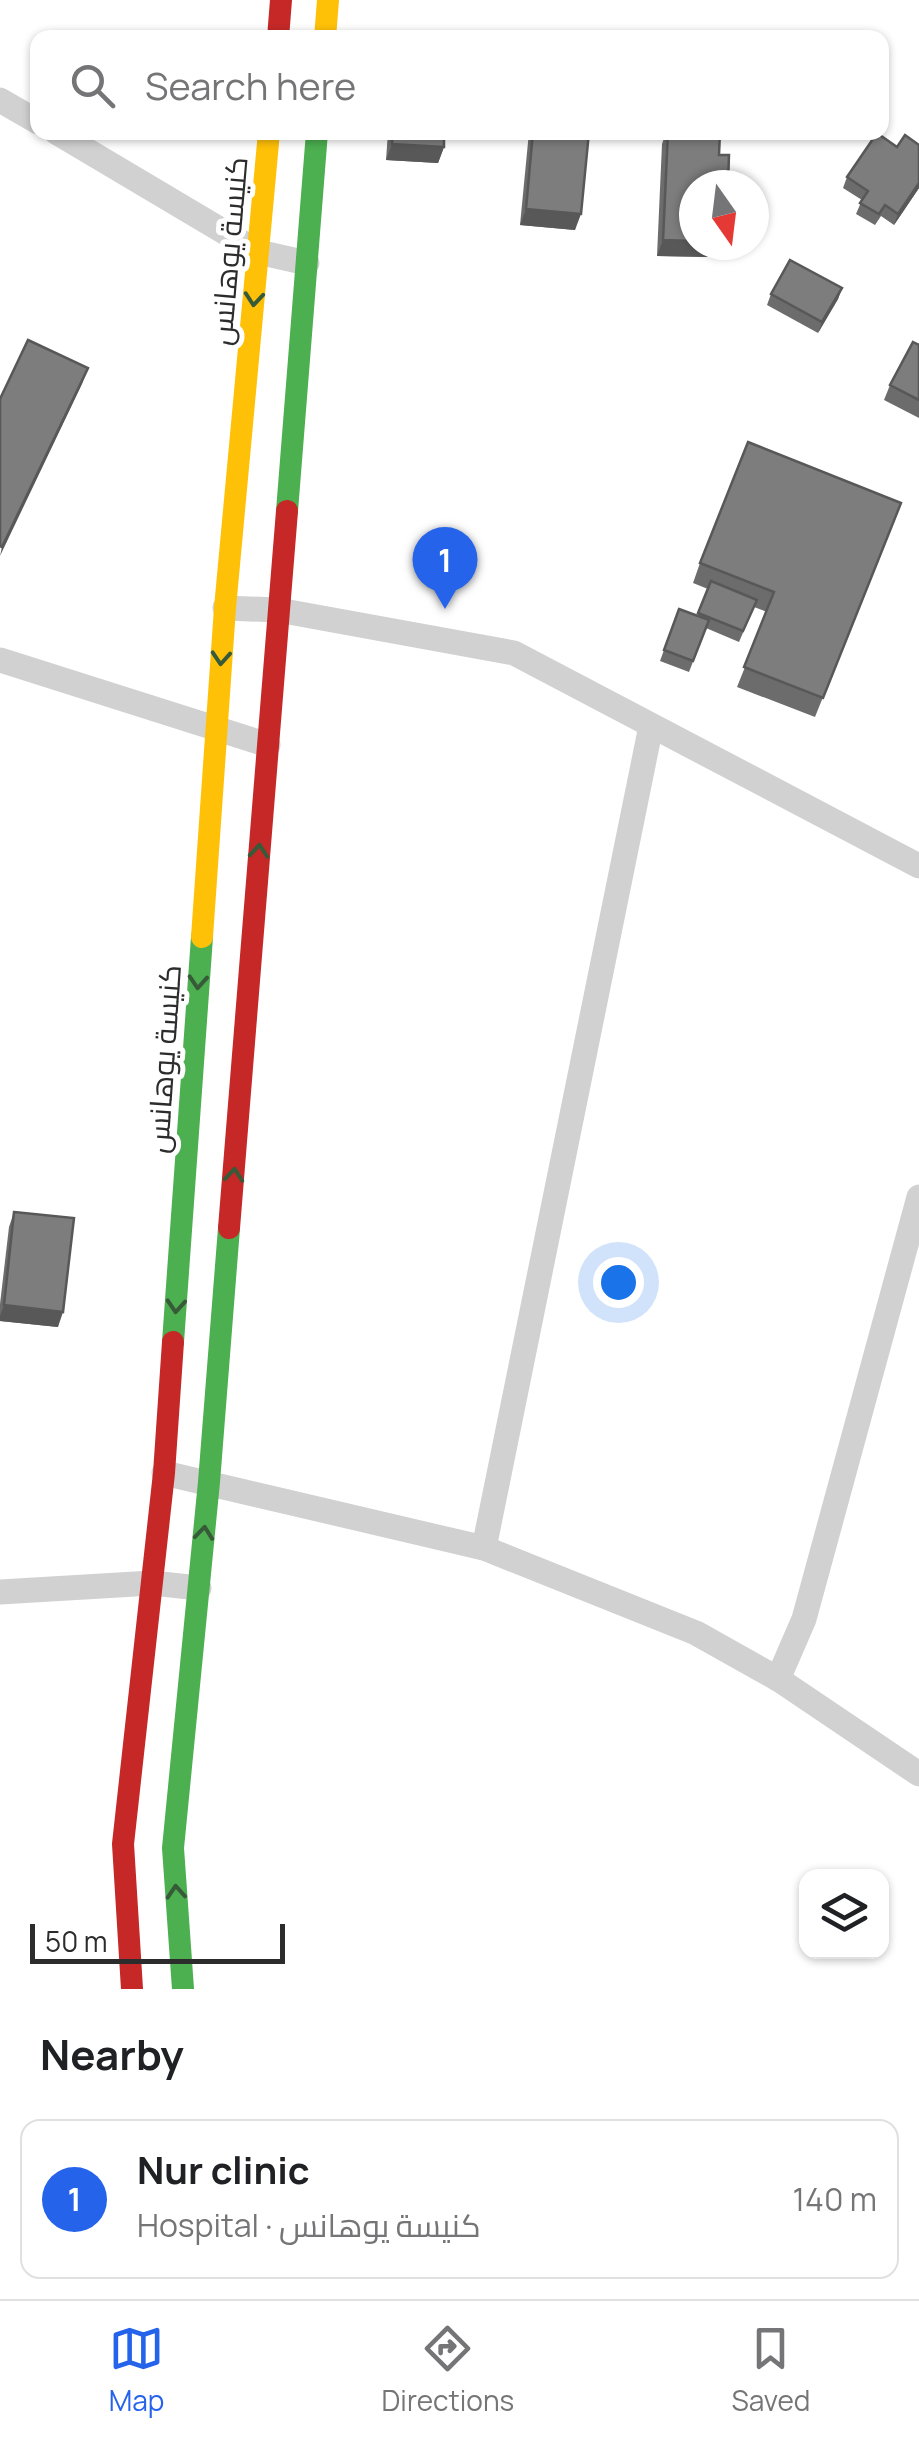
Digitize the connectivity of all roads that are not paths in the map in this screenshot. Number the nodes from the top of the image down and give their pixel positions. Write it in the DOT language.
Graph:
graph roads {
  1 [pos="281,0"];
  2 [pos="328,0"];
  3 [pos="279,30"];
  4 [pos="326,30"];
  5 [pos="0,100"];
  6 [pos="30,117"];
  7 [pos="69,140"];
  8 [pos="268,140"];
  9 [pos="316,140"];
  10 [pos="258,252"];
  11 [pos="307,263"];
  12 [pos="225,608"];
  13 [pos="278,610"];
  14 [pos="0,660"];
  15 [pos="651,726"];
  16 [pos="216,730"];
  17 [pos="268,745"];
  18 [pos="919,866"];
  19 [pos="919,1197"];
  20 [pos="164,1472"];
  21 [pos="209,1482"];
  22 [pos="484,1548"];
  23 [pos="152,1582"];
  24 [pos="199,1588"];
  25 [pos="0,1592"];
  26 [pos="778,1679"];
  27 [pos="919,1774"];
  28 [pos="132,1989"];
  29 [pos="183,1989"];
  1 -- 3 [label="street"];
  2 -- 4 [label="street"];
  5 -- 6 [label="street"];
  7 -- 10 [label="street"];
  8 -- 10 [label="street, كنيسة يوهانس"];
  9 -- 11 [label="street"];
  10 -- 11 [label="street"];
  10 -- 12 [label="street, كنيسة يوهانس, one-way"];
  11 -- 13 [label="street"];
  12 -- 13 [label="street"];
  12 -- 16 [label="street, كنيسة يوهانس, one-way"];
  13 -- 15 [label="street"];
  13 -- 17 [label="street"];
  14 -- 16 [label="street"];
  15 -- 18 [label="street"];
  15 -- 22 [label="street"];
  16 -- 17 [label="street"];
  16 -- 20 [label="street, كنيسة يوهانس, one-way"];
  21 -- 17 [label="street, one-way"];
  19 -- 26 [label="street"];
  20 -- 21 [label="street"];
  20 -- 23 [label="street, كنيسة يوهانس"];
  21 -- 22 [label="street"];
  24 -- 21 [label="street, one-way"];
  22 -- 26 [label="street"];
  23 -- 24 [label="street"];
  23 -- 25 [label="street"];
  23 -- 28 [label="street, كنيسة يوهانس"];
  29 -- 24 [label="street, one-way"];
  26 -- 27 [label="street"];
}
